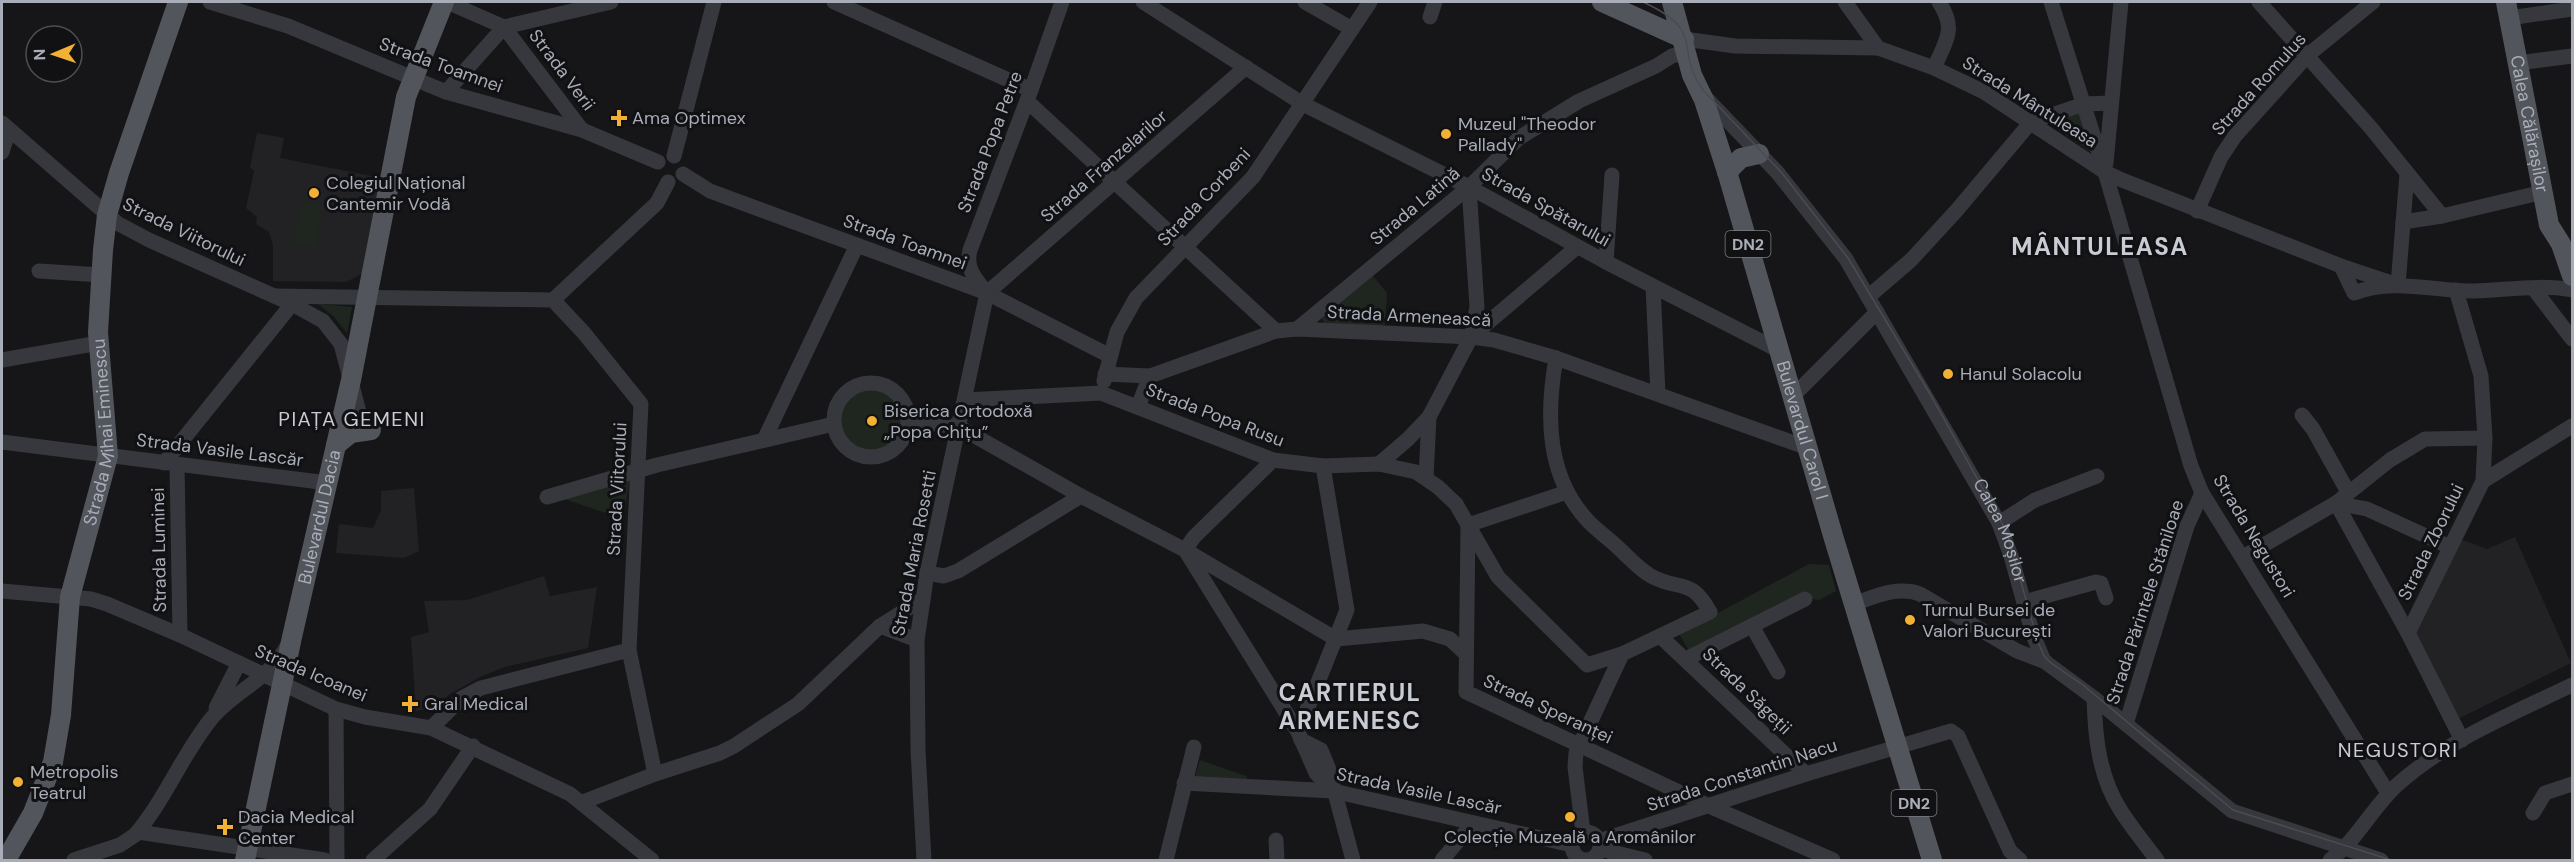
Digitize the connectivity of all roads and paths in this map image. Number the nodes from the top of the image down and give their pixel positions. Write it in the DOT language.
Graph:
graph roads {
  1 [pos="178,2"];
  2 [pos="210,2"];
  3 [pos="445,2"];
  4 [pos="611,2"];
  5 [pos="714,2"];
  6 [pos="1062,2"];
  7 [pos="1143,2"];
  8 [pos="1305,2"];
  9 [pos="1370,2"];
  10 [pos="1435,2"];
  11 [pos="1602,2"];
  12 [pos="1672,2"];
  13 [pos="1845,2"];
  14 [pos="1939,2"];
  15 [pos="2051,2"];
  16 [pos="2121,2"];
  17 [pos="2259,2"];
  18 [pos="2373,2"];
  19 [pos="843,3"];
  20 [pos="1163,7"];
  21 [pos="2572,9"];
  22 [pos="2507,10"];
  23 [pos="1430,17"];
  24 [pos="504,27"];
  25 [pos="1352,29"];
  26 [pos="1685,45"];
  27 [pos="1878,48"];
  28 [pos="2308,55"];
  29 [pos="2572,56"];
  30 [pos="2518,63"];
  31 [pos="1246,67"];
  32 [pos="1934,68"];
  33 [pos="411,78"];
  34 [pos="446,92"];
  35 [pos="1701,92"];
  36 [pos="1029,95"];
  37 [pos="2111,103"];
  38 [pos="1303,104"];
  39 [pos="2084,104"];
  40 [pos="2031,122"];
  41 [pos="5,126"];
  42 [pos="582,130"];
  43 [pos="2,152"];
  44 [pos="1759,154"];
  45 [pos="674,156"];
  46 [pos="658,162"];
  47 [pos="1727,172"];
  48 [pos="2105,172"];
  49 [pos="683,174"];
  50 [pos="2407,174"];
  51 [pos="1612,175"];
  52 [pos="668,182"];
  53 [pos="1115,183"];
  54 [pos="1468,187"];
  55 [pos="2543,192"];
  56 [pos="2197,211"];
  57 [pos="107,215"];
  58 [pos="2442,216"];
  59 [pos="2403,222"];
  60 [pos="2569,243"];
  61 [pos="857,245"];
  62 [pos="1184,247"];
  63 [pos="1577,247"];
  64 [pos="1606,262"];
  65 [pos="2341,266"];
  66 [pos="39,271"];
  67 [pos="101,275"];
  68 [pos="2572,276"];
  69 [pos="2398,285"];
  70 [pos="1653,287"];
  71 [pos="2534,289"];
  72 [pos="2456,290"];
  73 [pos="2572,290"];
  74 [pos="987,293"];
  75 [pos="274,296"];
  76 [pos="368,296"];
  77 [pos="1868,297"];
  78 [pos="553,300"];
  79 [pos="292,304"];
  80 [pos="1877,312"];
  81 [pos="1297,329"];
  82 [pos="1276,331"];
  83 [pos="1471,337"];
  84 [pos="2572,339"];
  85 [pos="99,342"];
  86 [pos="1780,351"];
  87 [pos="1110,356"];
  88 [pos="1556,358"];
  89 [pos="2,360"];
  90 [pos="1106,374"];
  91 [pos="1149,376"];
  92 [pos="351,380"];
  93 [pos="1101,393"];
  94 [pos="1658,394"];
  95 [pos="1793,396"];
  96 [pos="965,400"];
  97 [pos="1138,407"];
  98 [pos="2302,415"];
  99 [pos="1429,417"];
  100 [pos="908,421"];
  101 [pos="834,424"];
  102 [pos="2572,426"];
  103 [pos="959,427"];
  104 [pos="371,430"];
  105 [pos="2485,438"];
  106 [pos="764,440"];
  107 [pos="2,442"];
  108 [pos="336,445"];
  109 [pos="1808,448"];
  110 [pos="108,456"];
  111 [pos="1273,460"];
  112 [pos="171,464"];
  113 [pos="1379,464"];
  114 [pos="1323,466"];
  115 [pos="637,471"];
  116 [pos="2097,476"];
  117 [pos="1426,478"];
  118 [pos="2483,481"];
  119 [pos="328,483"];
  120 [pos="1567,492"];
  121 [pos="2348,492"];
  122 [pos="2202,493"];
  123 [pos="1081,496"];
  124 [pos="547,497"];
  125 [pos="2336,502"];
  126 [pos="1999,523"];
  127 [pos="1468,525"];
  128 [pos="2450,547"];
  129 [pos="1185,550"];
  130 [pos="2242,557"];
  131 [pos="927,573"];
  132 [pos="1498,577"];
  133 [pos="1468,584"];
  134 [pos="2,591"];
  135 [pos="70,597"];
  136 [pos="2106,598"];
  137 [pos="923,599"];
  138 [pos="1805,599"];
  139 [pos="1861,601"];
  140 [pos="2024,602"];
  141 [pos="880,626"];
  142 [pos="1752,626"];
  143 [pos="2408,633"];
  144 [pos="180,635"];
  145 [pos="1660,636"];
  146 [pos="1336,639"];
  147 [pos="917,640"];
  148 [pos="2036,644"];
  149 [pos="629,650"];
  150 [pos="2017,651"];
  151 [pos="1466,654"];
  152 [pos="1622,654"];
  153 [pos="1686,659"];
  154 [pos="2046,662"];
  155 [pos="239,663"];
  156 [pos="1778,672"];
  157 [pos="273,680"];
  158 [pos="2572,685"];
  159 [pos="2094,698"];
  160 [pos="336,709"];
  161 [pos="209,721"];
  162 [pos="2126,724"];
  163 [pos="431,728"];
  164 [pos="1299,736"];
  165 [pos="2462,740"];
  166 [pos="1578,745"];
  167 [pos="473,746"];
  168 [pos="1897,746"];
  169 [pos="1194,747"];
  170 [pos="655,774"];
  171 [pos="1806,774"];
  172 [pos="1184,783"];
  173 [pos="2572,784"];
  174 [pos="1333,790"];
  175 [pos="2388,793"];
  176 [pos="583,802"];
  177 [pos="1709,806"];
  178 [pos="2533,813"];
  179 [pos="1473,822"];
  180 [pos="138,832"];
  181 [pos="1582,832"];
  182 [pos="1276,840"];
  183 [pos="1572,845"];
  184 [pos="1599,845"];
  185 [pos="2344,847"];
  186 [pos="246,854"];
  187 [pos="1586,860"];
  188 [pos="6,861"];
  189 [pos="74,861"];
  190 [pos="325,861"];
  191 [pos="337,861"];
  192 [pos="373,861"];
  193 [pos="652,861"];
  194 [pos="924,861"];
  195 [pos="1166,861"];
  196 [pos="1277,861"];
  197 [pos="1353,861"];
  198 [pos="1442,861"];
  199 [pos="1645,861"];
  200 [pos="1833,861"];
  201 [pos="1932,861"];
  202 [pos="2020,861"];
  203 [pos="2157,861"];
  204 [pos="2330,861"];
  205 [pos="2381,861"];
  1 -- 57 [label="main road, Strada Mihai Eminescu"];
  2 -- 33 [label="street, Strada Toamnei"];
  3 -- 24 [label="street, Strada Verii"];
  3 -- 33 [label="main road, Bulevardul Dacia"];
  4 -- 24 [label="street"];
  5 -- 45 [label="street"];
  6 -- 36 [label="street, Strada Popa Petre"];
  7 -- 20 [label="street, Strada Spătarului"];
  8 -- 25 [label="street"];
  9 -- 25 [label="street, Strada Corbeni"];
  10 -- 23 [label="street"];
  11 -- 26 [label="main road"];
  12 -- 26 [label="main road, Bulevardul Carol I / DN2"];
  13 -- 27 [label="street"];
  14 -- 32 [label="street"];
  15 -- 39 [label="street, Strada Negustori"];
  16 -- 37 [label="street"];
  17 -- 28 [label="street"];
  18 -- 28 [label="street, Strada Romulus"];
  19 -- 36 [label="street"];
  20 -- 31 [label="street, Strada Spătarului"];
  21 -- 22 [label="street"];
  22 -- 30 [label="main road, Calea Călărașilor"];
  24 -- 34 [label="street"];
  24 -- 42 [label="street, Strada Verii"];
  25 -- 38 [label="street, Strada Corbeni"];
  26 -- 27 [label="street, Strada Mântuleasa"];
  26 -- 35 [label="main road, Bulevardul Carol I / DN2"];
  26 -- 54 [label="street, Strada Latină"];
  27 -- 32 [label="street, Strada Mântuleasa"];
  28 -- 50 [label="street"];
  28 -- 56 [label="street, Strada Romulus"];
  29 -- 30 [label="street"];
  30 -- 55 [label="main road, Calea Călărașilor"];
  31 -- 38 [label="street, Strada Spătarului"];
  31 -- 53 [label="street, Strada Franzelarilor"];
  32 -- 40 [label="street, Strada Mântuleasa"];
  33 -- 34 [label="street, Strada Toamnei"];
  33 -- 76 [label="main road, Bulevardul Dacia"];
  34 -- 42 [label="street, Strada Toamnei"];
  35 -- 44 [label="street, Calea Moșilor"];
  35 -- 47 [label="main road, Bulevardul Carol I / DN2"];
  36 -- 53 [label="street"];
  36 -- 74 [label="street, Strada Popa Petre"];
  37 -- 39 [label="street"];
  37 -- 48 [label="street"];
  38 -- 54 [label="street, Strada Spătarului"];
  38 -- 62 [label="street, Strada Corbeni"];
  39 -- 40 [label="street"];
  39 -- 48 [label="street, Strada Negustori"];
  40 -- 48 [label="street, Strada Mântuleasa"];
  40 -- 77 [label="street"];
  41 -- 43 [label="street"];
  41 -- 57 [label="street, Strada Viitorului"];
  42 -- 46 [label="street, Strada Toamnei"];
  44 -- 47 [label="main road"];
  44 -- 77 [label="street, Calea Moșilor"];
  45 -- 46 [label="street"];
  45 -- 49 [label="street"];
  46 -- 52 [label="street"];
  47 -- 86 [label="main road, Bulevardul Carol I / DN2"];
  48 -- 56 [label="street, Strada Mântuleasa"];
  48 -- 122 [label="street, Strada Negustori"];
  49 -- 52 [label="street"];
  49 -- 61 [label="street, Strada Toamnei"];
  50 -- 58 [label="street"];
  50 -- 59 [label="street"];
  51 -- 64 [label="street"];
  52 -- 78 [label="street"];
  53 -- 62 [label="street"];
  53 -- 74 [label="street, Strada Franzelarilor"];
  54 -- 63 [label="street, Strada Spătarului"];
  54 -- 81 [label="street, Strada Latină"];
  54 -- 83 [label="street"];
  55 -- 58 [label="street"];
  55 -- 60 [label="main road, Calea Călărașilor"];
  56 -- 65 [label="street, Strada Mântuleasa"];
  57 -- 67 [label="main road, Strada Mihai Eminescu"];
  57 -- 75 [label="street, Strada Viitorului"];
  58 -- 59 [label="street"];
  59 -- 69 [label="street"];
  60 -- 68 [label="main road, Calea Călărașilor"];
  61 -- 74 [label="street, Strada Toamnei"];
  61 -- 106 [label="street"];
  62 -- 82 [label="street"];
  62 -- 87 [label="street, Strada Corbeni"];
  63 -- 64 [label="street, Strada Spătarului"];
  63 -- 83 [label="street"];
  64 -- 70 [label="street, Strada Spătarului"];
  65 -- 69 [label="street, Strada Mântuleasa"];
  65 -- 69 [label="street, Strada Mântuleasa"];
  66 -- 67 [label="street"];
  67 -- 85 [label="main road, Strada Mihai Eminescu"];
  69 -- 72 [label="street, Strada Mântuleasa"];
  70 -- 86 [label="street, Strada Spătarului"];
  70 -- 94 [label="street"];
  71 -- 72 [label="street, Strada Mântuleasa"];
  71 -- 73 [label="street, Strada Mântuleasa"];
  71 -- 84 [label="street"];
  72 -- 105 [label="street, Strada Zborului"];
  74 -- 87 [label="street, Strada Toamnei"];
  74 -- 96 [label="street, Strada Maria Rosetti"];
  75 -- 76 [label="street, Strada Viitorului"];
  75 -- 79 [label="street, Strada Viitorului"];
  76 -- 78 [label="street, Strada Viitorului"];
  76 -- 92 [label="main road, Bulevardul Dacia"];
  77 -- 80 [label="street, Calea Moșilor"];
  78 -- 115 [label="street, Strada Viitorului"];
  79 -- 92 [label="street, Strada Viitorului"];
  79 -- 112 [label="street"];
  80 -- 95 [label="street"];
  80 -- 126 [label="street, Calea Moșilor"];
  81 -- 82 [label="street, Strada Armenească"];
  81 -- 83 [label="street, Strada Armenească"];
  82 -- 91 [label="street, Strada Armenească"];
  83 -- 88 [label="street, Strada Armenească"];
  83 -- 99 [label="street"];
  85 -- 89 [label="street"];
  85 -- 110 [label="main road, Strada Mihai Eminescu"];
  86 -- 95 [label="main road, Bulevardul Carol I / DN2"];
  87 -- 90 [label="street, Strada Corbeni"];
  88 -- 94 [label="street, Strada Armenească"];
  88 -- 120 [label="street"];
  90 -- 91 [label="street, Strada Armenească"];
  90 -- 93 [label="street, Strada Corbeni"];
  91 -- 97 [label="street"];
  92 -- 104 [label="street"];
  92 -- 108 [label="main road, Bulevardul Dacia"];
  93 -- 96 [label="street"];
  93 -- 97 [label="street, Strada Popa Rusu"];
  94 -- 109 [label="street, Strada Armenească"];
  95 -- 109 [label="main road, Bulevardul Carol I / DN2"];
  96 -- 103 [label="street, Strada Maria Rosetti"];
  97 -- 111 [label="street, Strada Popa Rusu"];
  98 -- 121 [label="street"];
  99 -- 113 [label="street"];
  99 -- 117 [label="street"];
  100 -- 101 [label="street"];
  100 -- 101 [label="street"];
  100 -- 103 [label="street"];
  101 -- 106 [label="street"];
  102 -- 118 [label="street"];
  103 -- 123 [label="street"];
  103 -- 131 [label="street, Strada Maria Rosetti"];
  104 -- 108 [label="main road"];
  105 -- 118 [label="street, Strada Zborului"];
  105 -- 121 [label="street"];
  106 -- 115 [label="street"];
  107 -- 110 [label="street, Strada Vasile Lascăr"];
  108 -- 119 [label="main road, Bulevardul Dacia"];
  109 -- 139 [label="main road, Bulevardul Carol I / DN2"];
  110 -- 112 [label="street, Strada Vasile Lascăr"];
  110 -- 135 [label="main road, Strada Mihai Eminescu"];
  111 -- 114 [label="street, Strada Popa Rusu"];
  111 -- 129 [label="street"];
  112 -- 119 [label="street, Strada Vasile Lascăr"];
  112 -- 144 [label="street, Strada Luminei"];
  113 -- 114 [label="street, Strada Popa Rusu"];
  113 -- 117 [label="street, Strada Popa Rusu"];
  114 -- 146 [label="street"];
  115 -- 124 [label="street"];
  115 -- 149 [label="street, Strada Viitorului"];
  116 -- 126 [label="street"];
  117 -- 127 [label="street, Strada Popa Rusu"];
  118 -- 128 [label="street, Strada Zborului"];
  119 -- 157 [label="main road, Bulevardul Dacia"];
  120 -- 127 [label="street"];
  120 -- 145 [label="street"];
  121 -- 125 [label="street"];
  122 -- 130 [label="street, Strada Negustori"];
  122 -- 162 [label="street, Strada Părintele Stăniloae"];
  123 -- 129 [label="street"];
  123 -- 131 [label="street"];
  125 -- 128 [label="street"];
  125 -- 130 [label="street"];
  125 -- 143 [label="street"];
  126 -- 140 [label="street, Calea Moșilor"];
  127 -- 132 [label="street, Strada Popa Rusu"];
  127 -- 133 [label="street, Strada Speranței"];
  128 -- 143 [label="street, Strada Zborului"];
  129 -- 146 [label="street"];
  129 -- 164 [label="street"];
  130 -- 175 [label="street, Strada Negustori"];
  131 -- 137 [label="street, Strada Maria Rosetti"];
  132 -- 133 [label="street"];
  132 -- 152 [label="street, Strada Popa Rusu"];
  133 -- 151 [label="street, Strada Speranței"];
  134 -- 135 [label="street, Strada Icoanei"];
  135 -- 144 [label="street, Strada Icoanei"];
  135 -- 188 [label="main road, Strada Mihai Eminescu"];
  136 -- 140 [label="street"];
  137 -- 141 [label="street"];
  137 -- 147 [label="street, Strada Maria Rosetti"];
  138 -- 142 [label="street"];
  139 -- 150 [label="street"];
  139 -- 168 [label="main road, Bulevardul Carol I / DN2"];
  140 -- 148 [label="street, Calea Moșilor"];
  141 -- 147 [label="street"];
  141 -- 170 [label="street"];
  142 -- 153 [label="street"];
  142 -- 156 [label="street"];
  143 -- 165 [label="street"];
  144 -- 155 [label="street, Strada Icoanei"];
  145 -- 152 [label="street"];
  145 -- 153 [label="street, Strada Săgeții"];
  146 -- 151 [label="street"];
  146 -- 164 [label="street"];
  147 -- 194 [label="street, Strada Maria Rosetti"];
  148 -- 150 [label="street"];
  148 -- 154 [label="street, Calea Moșilor"];
  149 -- 163 [label="street"];
  149 -- 170 [label="street, Strada Viitorului"];
  150 -- 154 [label="street"];
  151 -- 166 [label="street, Strada Speranței"];
  152 -- 166 [label="street"];
  153 -- 171 [label="street, Strada Săgeții"];
  154 -- 159 [label="street, Calea Moșilor"];
  155 -- 157 [label="street, Strada Icoanei"];
  155 -- 161 [label="street"];
  157 -- 160 [label="street, Strada Icoanei"];
  157 -- 161 [label="street"];
  157 -- 186 [label="main road, Bulevardul Dacia"];
  158 -- 165 [label="street"];
  159 -- 162 [label="street, Calea Moșilor"];
  159 -- 203 [label="street"];
  160 -- 163 [label="street, Strada Icoanei"];
  160 -- 191 [label="street"];
  161 -- 180 [label="street"];
  162 -- 185 [label="street, Calea Moșilor"];
  163 -- 167 [label="street, Strada Icoanei"];
  164 -- 174 [label="street"];
  165 -- 175 [label="street"];
  166 -- 177 [label="street, Strada Speranței"];
  166 -- 181 [label="street"];
  167 -- 176 [label="street, Strada Icoanei"];
  167 -- 192 [label="street"];
  168 -- 171 [label="street, Strada Constantin Nacu"];
  168 -- 201 [label="main road, Bulevardul Carol I / DN2"];
  168 -- 202 [label="street, Strada Constantin Nacu"];
  169 -- 172 [label="street"];
  170 -- 176 [label="street"];
  171 -- 177 [label="street, Strada Constantin Nacu"];
  172 -- 174 [label="street, Strada Vasile Lascăr"];
  172 -- 195 [label="street"];
  173 -- 178 [label="street"];
  174 -- 179 [label="street, Strada Vasile Lascăr"];
  174 -- 197 [label="street"];
  175 -- 185 [label="street"];
  176 -- 193 [label="street, Strada Icoanei"];
  177 -- 184 [label="street, Strada Constantin Nacu"];
  177 -- 200 [label="street, Strada Speranței"];
  179 -- 183 [label="street, Strada Vasile Lascăr"];
  179 -- 198 [label="street"];
  180 -- 186 [label="street"];
  180 -- 189 [label="street"];
  181 -- 183 [label="street"];
  181 -- 184 [label="street"];
  182 -- 196 [label="street"];
  183 -- 187 [label="street"];
  184 -- 187 [label="street"];
  184 -- 199 [label="street"];
  185 -- 204 [label="street"];
  185 -- 205 [label="street, Calea Moșilor"];
  186 -- 190 [label="street"];
}
